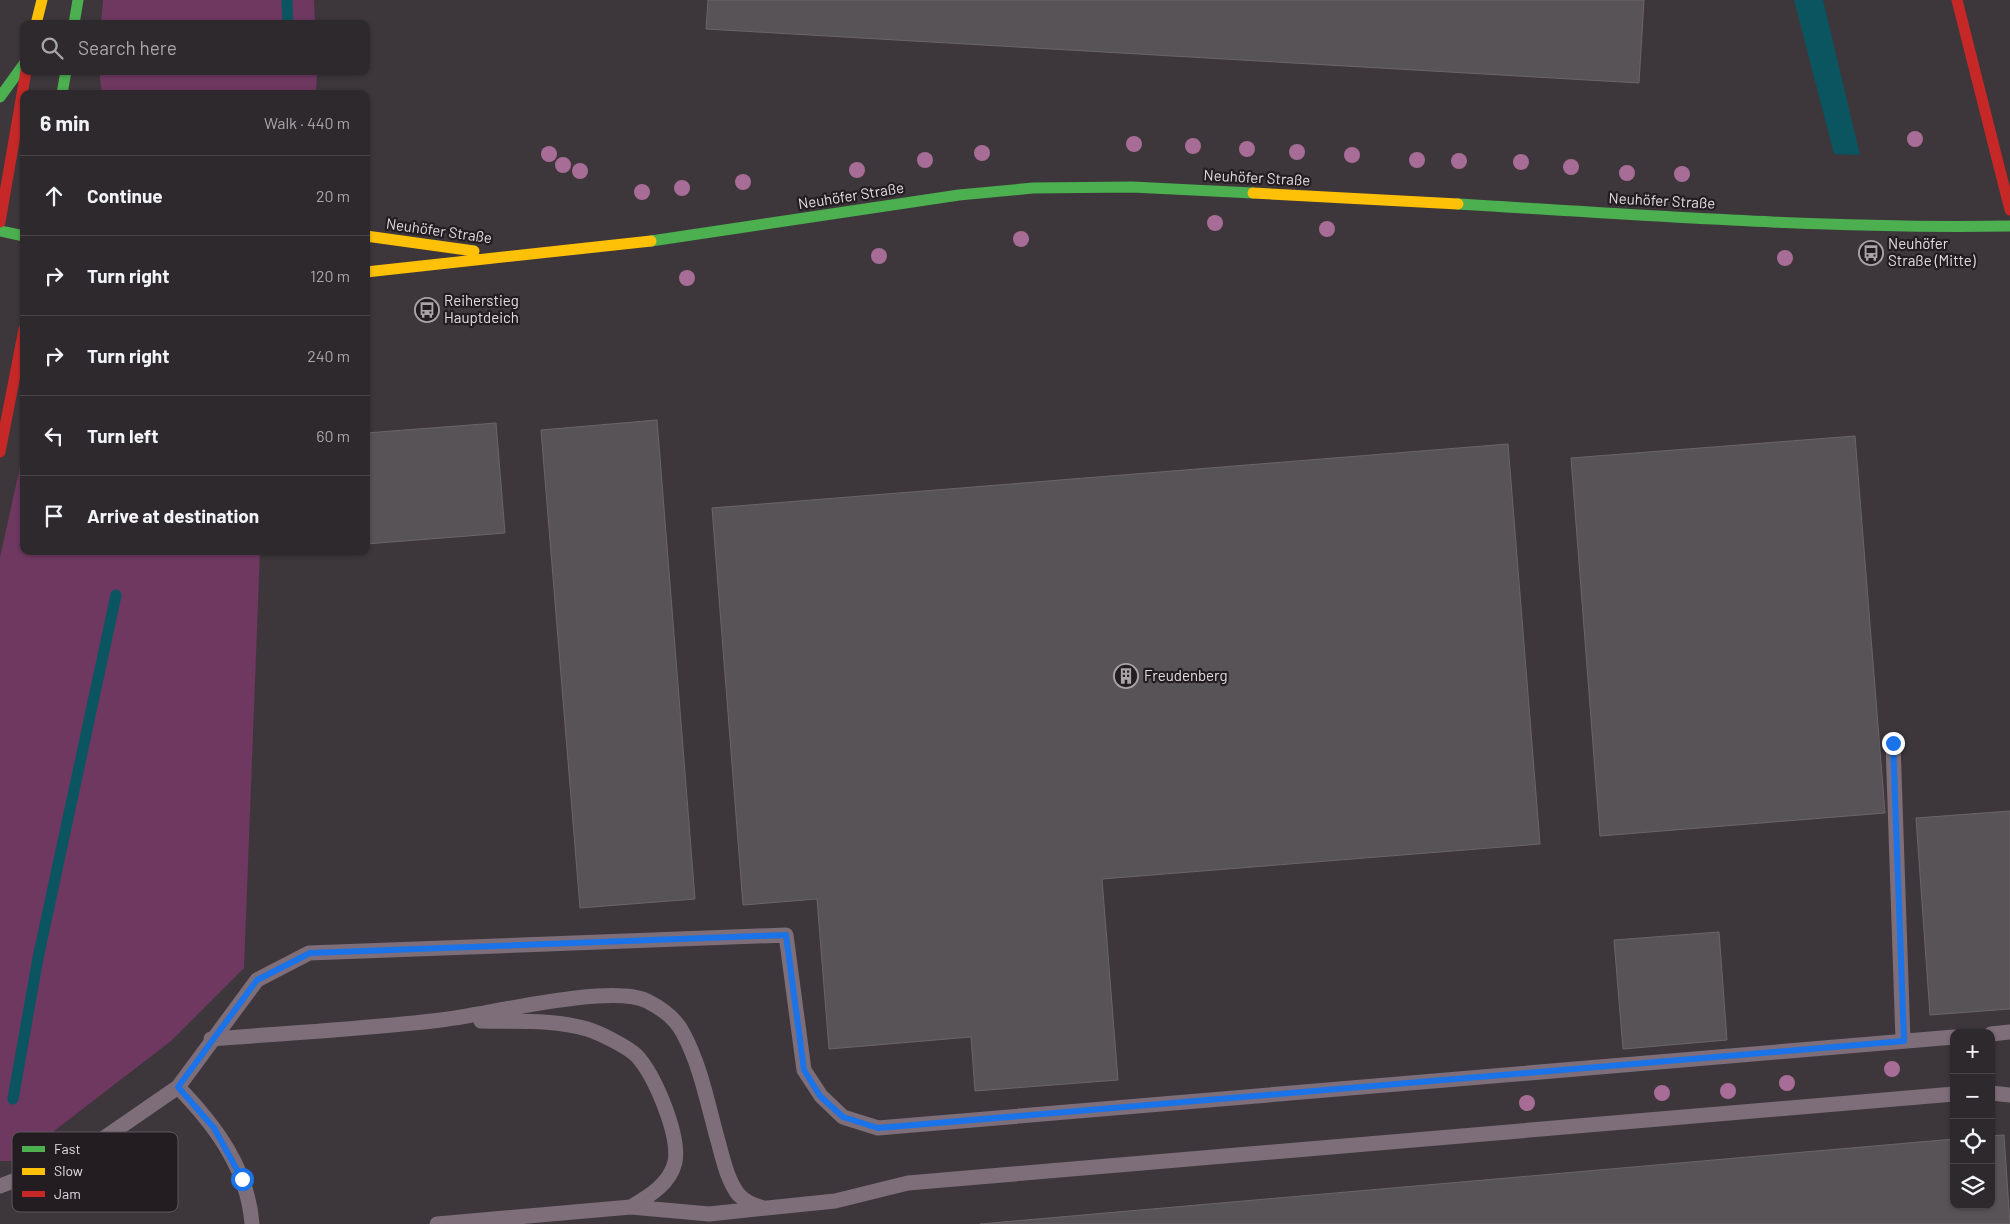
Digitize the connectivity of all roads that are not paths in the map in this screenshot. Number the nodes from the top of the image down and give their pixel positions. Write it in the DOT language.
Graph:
graph roads {
  1 [pos="42,0"];
  2 [pos="78,0"];
  3 [pos="1958,0"];
  4 [pos="37,20"];
  5 [pos="75,20"];
  6 [pos="20,70"];
  7 [pos="25,75"];
  8 [pos="65,75"];
  9 [pos="22,90"];
  10 [pos="63,90"];
  11 [pos="0,97"];
  12 [pos="20,98"];
  13 [pos="4,171"];
  14 [pos="20,175"];
  15 [pos="2010,210"];
  16 [pos="0,222"];
  17 [pos="2010,226"];
  18 [pos="0,231"];
  19 [pos="20,235"];
  20 [pos="370,237"];
  21 [pos="507,256"];
  22 [pos="370,272"];
  23 [pos="20,350"];
  24 [pos="0,452"];
  25 [pos="1893,743"];
  26 [pos="442,1020"];
  27 [pos="2010,1032"];
  28 [pos="1995,1034"];
  29 [pos="1950,1037"];
  30 [pos="211,1039"];
  31 [pos="1904,1041"];
  32 [pos="178,1087"];
  33 [pos="1995,1093"];
  34 [pos="1950,1094"];
  35 [pos="2010,1095"];
  36 [pos="113,1132"];
  37 [pos="12,1181"];
  38 [pos="0,1186"];
  39 [pos="631,1207"];
  40 [pos="766,1209"];
  41 [pos="252,1224"];
  42 [pos="437,1224"];
  1 -- 4 [label="street"];
  2 -- 5 [label="street"];
  3 -- 15 [label="street"];
  6 -- 11 [label="street"];
  7 -- 9 [label="street"];
  8 -- 10 [label="street"];
  12 -- 13 [label="street"];
  13 -- 14 [label="street"];
  13 -- 16 [label="street"];
  17 -- 21 [label="street, Neuhöfer Straße"];
  18 -- 19 [label="street"];
  20 -- 21 [label="street, Neuhöfer Straße"];
  21 -- 22 [label="street, Neuhöfer Straße"];
  23 -- 24 [label="street"];
  25 -- 31 [label="lane"];
  26 -- 30 [label="lane"];
  26 -- 39 [label="lane"];
  26 -- 40 [label="lane"];
  27 -- 28 [label="lane"];
  29 -- 31 [label="lane"];
  30 -- 31 [label="lane"];
  30 -- 32 [label="lane"];
  32 -- 36 [label="lane"];
  32 -- 41 [label="lane"];
  33 -- 35 [label="lane"];
  34 -- 40 [label="lane"];
  37 -- 38 [label="lane"];
  39 -- 40 [label="lane"];
  39 -- 42 [label="lane"];
}
